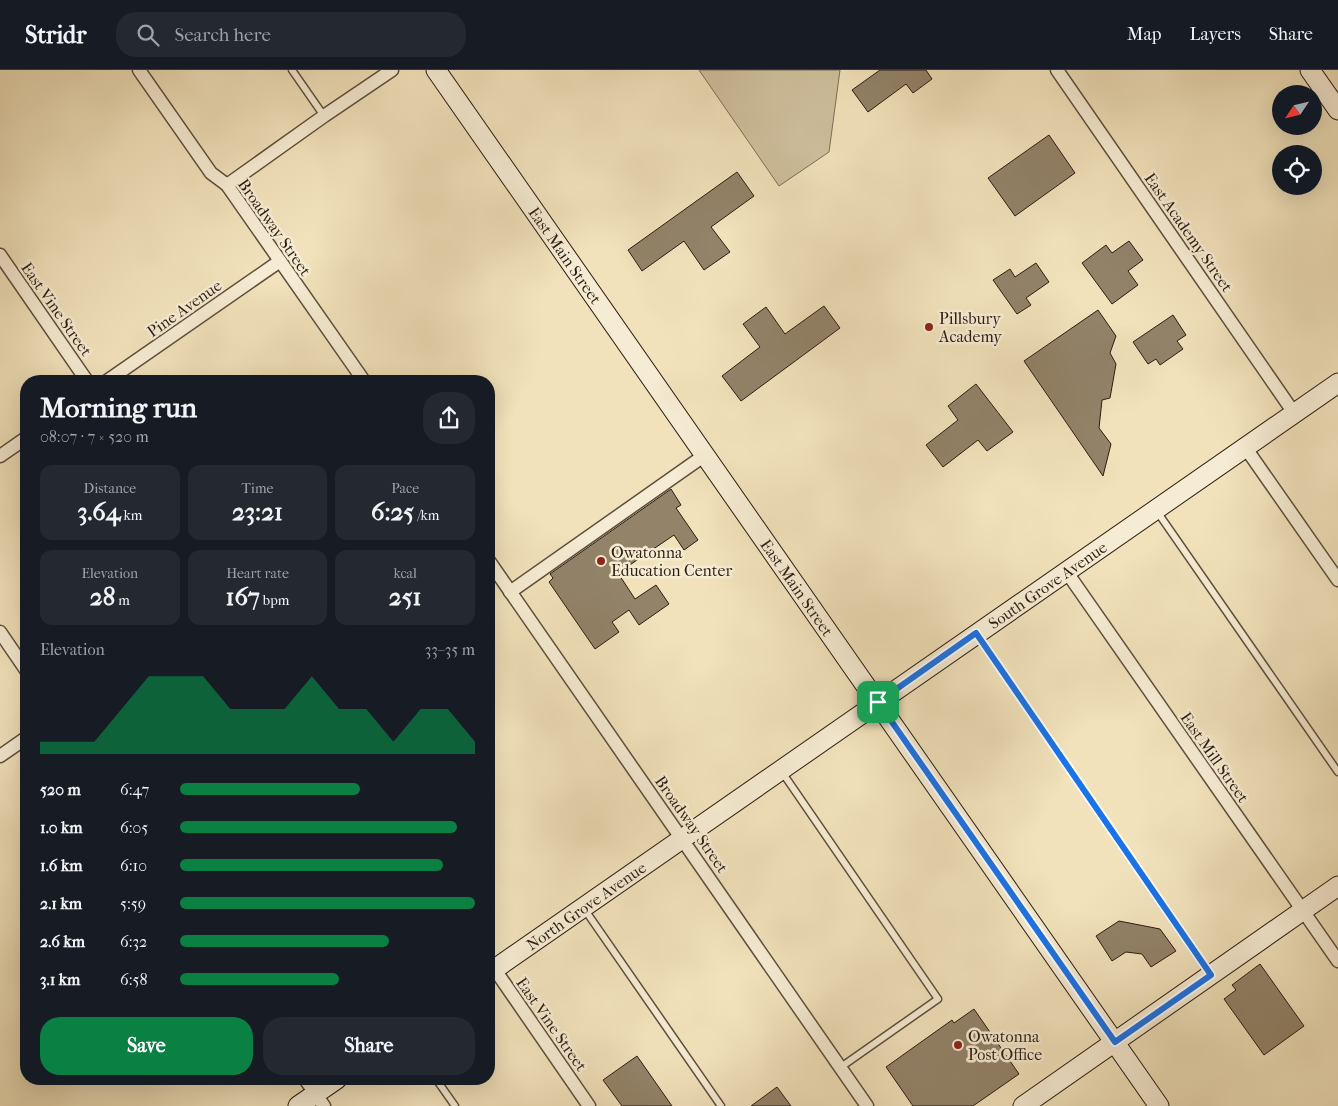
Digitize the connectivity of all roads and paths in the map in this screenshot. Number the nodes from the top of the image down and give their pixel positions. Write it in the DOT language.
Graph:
graph roads {
  1 [pos="139,70"];
  2 [pos="292,70"];
  3 [pos="392,70"];
  4 [pos="436,70"];
  5 [pos="1057,70"];
  6 [pos="1310,70"];
  7 [pos="1338,110"];
  8 [pos="324,116"];
  9 [pos="227,185"];
  10 [pos="0,255"];
  11 [pos="280,261"];
  12 [pos="83,375"];
  13 [pos="116,375"];
  14 [pos="360,375"];
  15 [pos="1337,386"];
  16 [pos="1294,413"];
  17 [pos="20,442"];
  18 [pos="1246,447"];
  19 [pos="705,455"];
  20 [pos="0,456"];
  21 [pos="1155,510"];
  22 [pos="495,570"];
  23 [pos="1066,571"];
  24 [pos="1338,580"];
  25 [pos="510,592"];
  26 [pos="0,632"];
  27 [pos="976,633"];
  28 [pos="20,661"];
  29 [pos="878,702"];
  30 [pos="20,742"];
  31 [pos="0,756"];
  32 [pos="780,770"];
  33 [pos="1338,772"];
  34 [pos="682,838"];
  35 [pos="1338,886"];
  36 [pos="583,907"];
  37 [pos="1303,911"];
  38 [pos="1338,961"];
  39 [pos="495,965"];
  40 [pos="495,974"];
  41 [pos="1211,975"];
  42 [pos="1115,1042"];
  43 [pos="841,1067"];
  44 [pos="328,1085"];
  45 [pos="440,1085"];
  46 [pos="315,1093"];
  47 [pos="298,1106"];
  48 [pos="455,1106"];
  49 [pos="589,1106"];
  50 [pos="721,1106"];
  51 [pos="867,1106"];
  52 [pos="1023,1106"];
  53 [pos="1159,1106"];
  1 -- 9 [label="street, Broadway Street"];
  2 -- 8 [label="lane"];
  3 -- 8 [label="street"];
  4 -- 19 [label="street, East Main Street"];
  5 -- 16 [label="street, East Academy Street"];
  6 -- 7 [label="street"];
  8 -- 9 [label="street"];
  9 -- 11 [label="street, Broadway Street"];
  10 -- 12 [label="street, East Vine Street"];
  11 -- 13 [label="street, Pine Avenue"];
  11 -- 14 [label="street, Broadway Street"];
  15 -- 16 [label="street, South Grove Avenue"];
  16 -- 18 [label="street, South Grove Avenue"];
  17 -- 20 [label="street"];
  18 -- 21 [label="street, South Grove Avenue"];
  18 -- 24 [label="street"];
  19 -- 25 [label="street"];
  19 -- 29 [label="street, East Main Street"];
  21 -- 23 [label="street, South Grove Avenue"];
  21 -- 33 [label="lane"];
  22 -- 25 [label="street, Broadway Street"];
  23 -- 27 [label="street, South Grove Avenue"];
  23 -- 37 [label="street, East Mill Street"];
  25 -- 34 [label="street, Broadway Street"];
  26 -- 28 [label="street"];
  27 -- 29 [label="street, South Grove Avenue"];
  27 -- 41 [label="lane"];
  29 -- 32 [label="street, South Grove Avenue"];
  29 -- 42 [label="street, East Main Street"];
  30 -- 31 [label="street"];
  32 -- 34 [label="street, South Grove Avenue"];
  32 -- 43 [label="lane"];
  34 -- 36 [label="street, North Grove Avenue"];
  34 -- 43 [label="street, Broadway Street"];
  35 -- 37 [label="street"];
  36 -- 39 [label="street, North Grove Avenue"];
  36 -- 50 [label="lane"];
  37 -- 38 [label="street, East Mill Street"];
  37 -- 41 [label="street"];
  40 -- 49 [label="street, East Vine Street"];
  41 -- 42 [label="street"];
  42 -- 52 [label="street"];
  42 -- 53 [label="street, East Main Street"];
  43 -- 51 [label="street, Broadway Street"];
  44 -- 46 [label="street"];
  45 -- 48 [label="lane"];
  46 -- 47 [label="street"];
}
